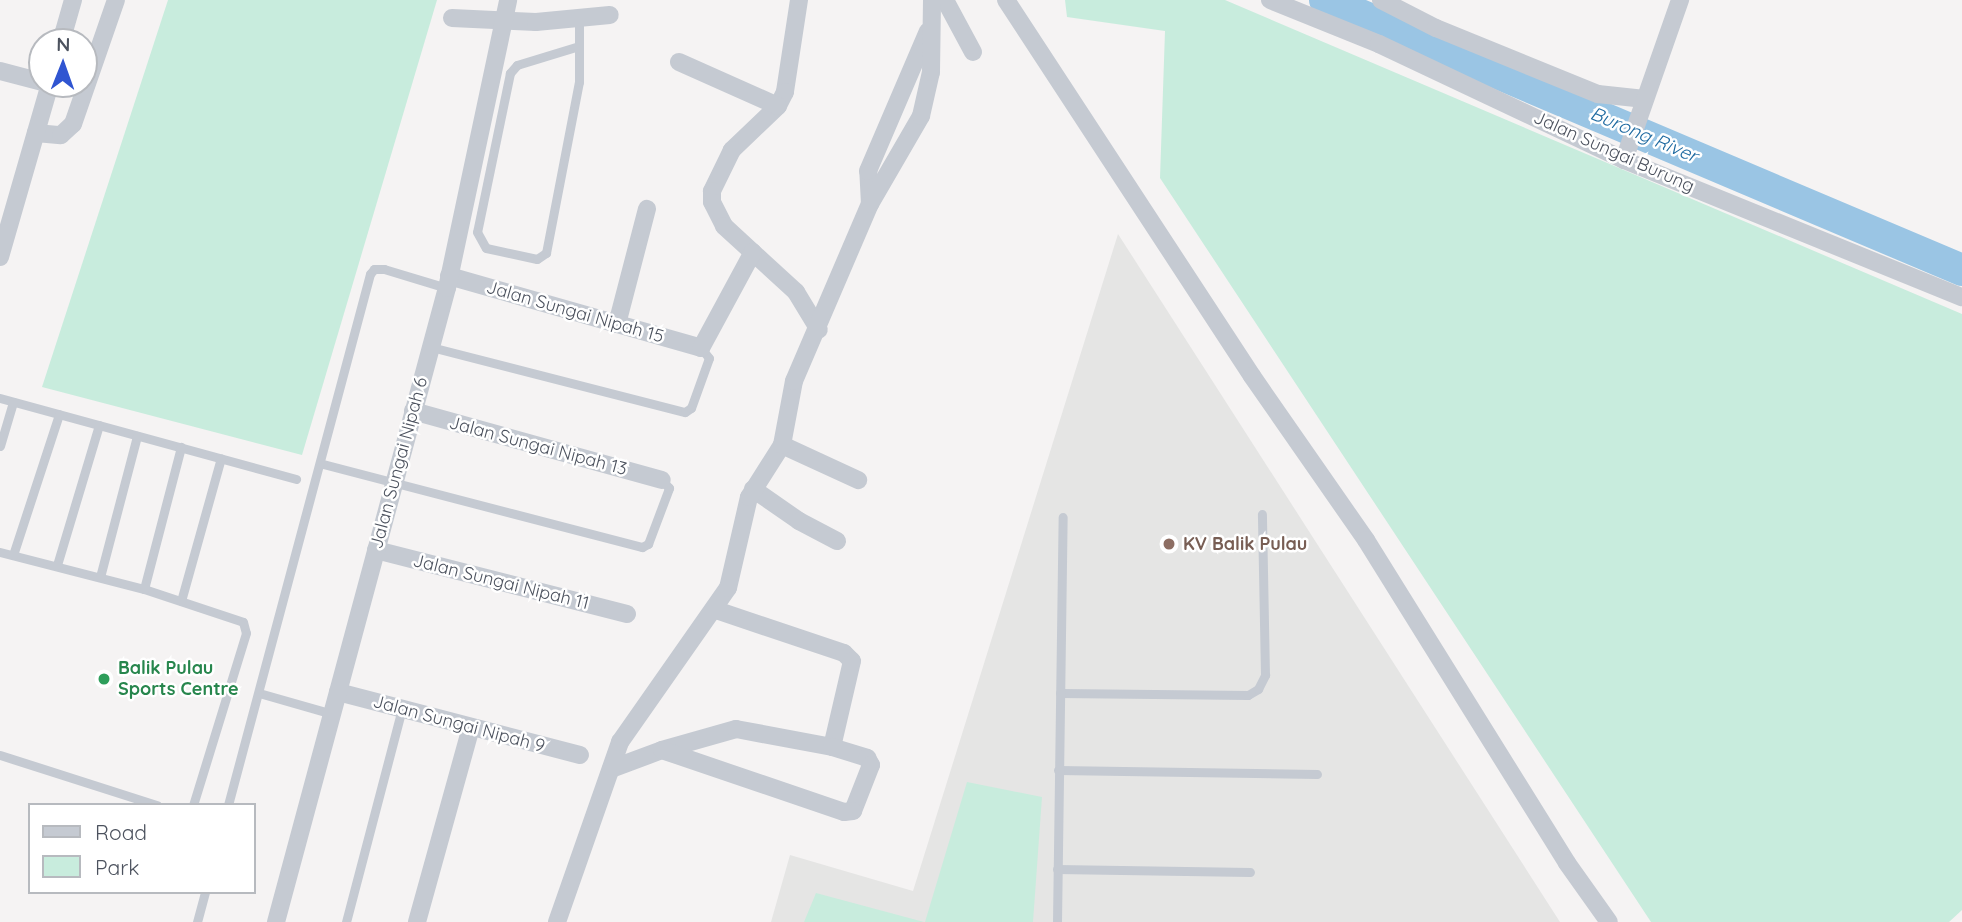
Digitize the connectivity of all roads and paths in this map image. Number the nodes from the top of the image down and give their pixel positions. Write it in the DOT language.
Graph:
graph roads {
  1 [pos="73,0"];
  2 [pos="116,0"];
  3 [pos="509,0"];
  4 [pos="799,0"];
  5 [pos="932,0"];
  6 [pos="945,0"];
  7 [pos="1006,0"];
  8 [pos="1270,0"];
  9 [pos="1381,0"];
  10 [pos="1680,0"];
  11 [pos="610,15"];
  12 [pos="452,19"];
  13 [pos="579,19"];
  14 [pos="504,20"];
  15 [pos="65,28"];
  16 [pos="929,30"];
  17 [pos="579,46"];
  18 [pos="973,52"];
  19 [pos="679,62"];
  20 [pos="0,71"];
  21 [pos="28,78"];
  22 [pos="46,98"];
  23 [pos="778,106"];
  24 [pos="1643,107"];
  25 [pos="36,133"];
  26 [pos="1626,153"];
  27 [pos="870,204"];
  28 [pos="647,209"];
  29 [pos="753,252"];
  30 [pos="0,257"];
  31 [pos="448,282"];
  32 [pos="1962,297"];
  33 [pos="617,324"];
  34 [pos="819,330"];
  35 [pos="430,347"];
  36 [pos="701,348"];
  37 [pos="0,398"];
  38 [pos="13,402"];
  39 [pos="413,411"];
  40 [pos="60,414"];
  41 [pos="99,425"];
  42 [pos="138,436"];
  43 [pos="782,445"];
  44 [pos="0,446"];
  45 [pos="181,447"];
  46 [pos="221,458"];
  47 [pos="323,464"];
  48 [pos="296,479"];
  49 [pos="662,480"];
  50 [pos="859,480"];
  51 [pos="395,481"];
  52 [pos="753,489"];
  53 [pos="1262,514"];
  54 [pos="1063,517"];
  55 [pos="837,541"];
  56 [pos="376,550"];
  57 [pos="0,552"];
  58 [pos="13,555"];
  59 [pos="57,565"];
  60 [pos="100,577"];
  61 [pos="144,589"];
  62 [pos="181,601"];
  63 [pos="716,610"];
  64 [pos="627,614"];
  65 [pos="338,692"];
  66 [pos="259,693"];
  67 [pos="1060,693"];
  68 [pos="402,709"];
  69 [pos="332,714"];
  70 [pos="471,727"];
  71 [pos="832,747"];
  72 [pos="662,750"];
  73 [pos="0,755"];
  74 [pos="580,755"];
  75 [pos="611,769"];
  76 [pos="1058,770"];
  77 [pos="1317,774"];
  78 [pos="151,803"];
  79 [pos="194,803"];
  80 [pos="229,803"];
  81 [pos="1057,869"];
  82 [pos="1250,872"];
  83 [pos="204,894"];
  84 [pos="197,922"];
  85 [pos="276,922"];
  86 [pos="346,922"];
  87 [pos="417,922"];
  88 [pos="557,922"];
  89 [pos="1057,922"];
  90 [pos="1609,922"];
  1 -- 15 [label="street"];
  2 -- 25 [label="street"];
  3 -- 14 [label="street, Jalan Sungai Nipah 6"];
  4 -- 23 [label="street"];
  5 -- 16 [label="street"];
  6 -- 18 [label="street"];
  7 -- 90 [label="street"];
  8 -- 26 [label="street, Jalan Sungai Burung"];
  9 -- 24 [label="street"];
  10 -- 24 [label="street"];
  11 -- 13 [label="street"];
  12 -- 14 [label="street"];
  13 -- 14 [label="street"];
  13 -- 17 [label="lane"];
  14 -- 31 [label="street, Jalan Sungai Nipah 6"];
  16 -- 27 [label="street"];
  16 -- 27 [label="street"];
  17 -- 17 [label="lane"];
  19 -- 23 [label="street"];
  20 -- 21 [label="street"];
  22 -- 25 [label="street"];
  23 -- 29 [label="street"];
  24 -- 26 [label="street"];
  25 -- 30 [label="street"];
  26 -- 32 [label="street, Jalan Sungai Burung"];
  27 -- 34 [label="street"];
  28 -- 33 [label="street"];
  29 -- 34 [label="street"];
  29 -- 36 [label="street"];
  31 -- 33 [label="street, Jalan Sungai Nipah 15"];
  31 -- 35 [label="street, Jalan Sungai Nipah 6"];
  31 -- 47 [label="lane"];
  33 -- 36 [label="street, Jalan Sungai Nipah 15"];
  34 -- 43 [label="street"];
  35 -- 36 [label="lane"];
  35 -- 39 [label="street, Jalan Sungai Nipah 6"];
  37 -- 38 [label="lane"];
  38 -- 40 [label="lane"];
  38 -- 44 [label="lane"];
  39 -- 49 [label="street, Jalan Sungai Nipah 13"];
  39 -- 51 [label="street, Jalan Sungai Nipah 6"];
  40 -- 41 [label="lane"];
  40 -- 58 [label="lane"];
  41 -- 42 [label="lane"];
  41 -- 59 [label="lane"];
  42 -- 45 [label="lane"];
  42 -- 60 [label="lane"];
  43 -- 50 [label="street"];
  43 -- 52 [label="street"];
  45 -- 46 [label="lane"];
  45 -- 61 [label="lane"];
  46 -- 48 [label="lane"];
  46 -- 62 [label="lane"];
  47 -- 51 [label="lane"];
  47 -- 66 [label="lane"];
  49 -- 51 [label="lane"];
  51 -- 56 [label="street, Jalan Sungai Nipah 6"];
  52 -- 55 [label="street"];
  52 -- 63 [label="street"];
  53 -- 67 [label="lane"];
  54 -- 67 [label="lane"];
  56 -- 64 [label="street, Jalan Sungai Nipah 11"];
  56 -- 65 [label="street, Jalan Sungai Nipah 6"];
  57 -- 58 [label="lane"];
  58 -- 59 [label="lane"];
  59 -- 60 [label="lane"];
  60 -- 61 [label="lane"];
  61 -- 62 [label="lane"];
  62 -- 79 [label="lane"];
  63 -- 71 [label="street"];
  63 -- 75 [label="street"];
  65 -- 68 [label="street, Jalan Sungai Nipah 9"];
  65 -- 69 [label="street, Jalan Sungai Nipah 6"];
  66 -- 69 [label="lane"];
  66 -- 80 [label="lane"];
  67 -- 76 [label="lane"];
  68 -- 70 [label="street, Jalan Sungai Nipah 9"];
  68 -- 86 [label="lane"];
  69 -- 85 [label="street, Jalan Sungai Nipah 6"];
  70 -- 74 [label="street, Jalan Sungai Nipah 9"];
  70 -- 87 [label="street"];
  71 -- 72 [label="street"];
  71 -- 72 [label="street"];
  72 -- 75 [label="street"];
  73 -- 78 [label="lane"];
  75 -- 88 [label="street"];
  76 -- 77 [label="lane"];
  76 -- 81 [label="lane"];
  81 -- 82 [label="lane"];
  81 -- 89 [label="lane"];
  83 -- 84 [label="lane"];
}
